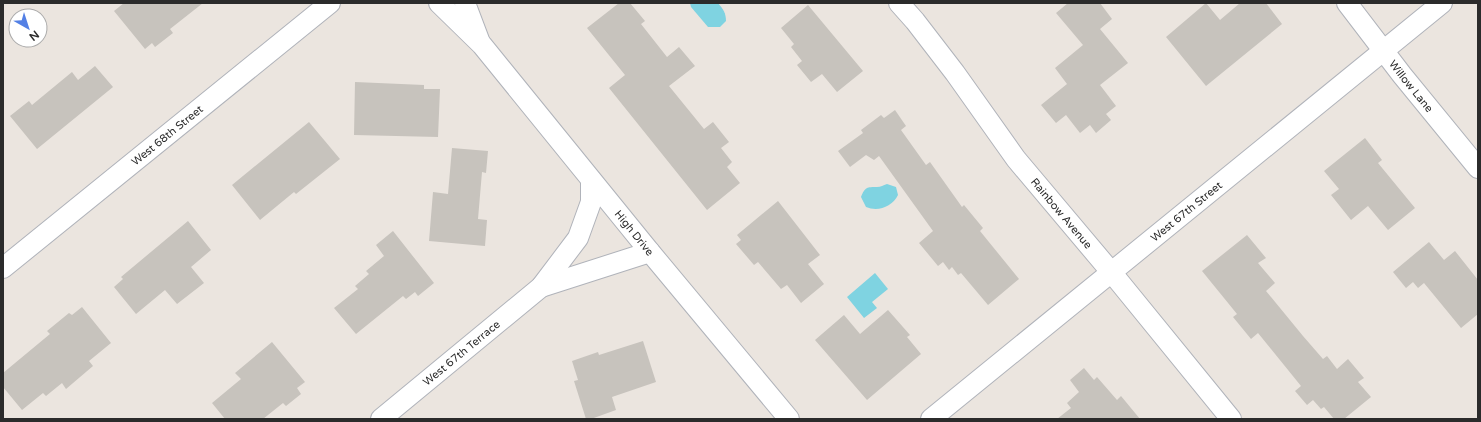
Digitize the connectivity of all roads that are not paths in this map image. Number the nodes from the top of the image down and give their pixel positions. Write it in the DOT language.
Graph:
graph roads {
  1 [pos="330,3"];
  2 [pos="439,3"];
  3 [pos="465,3"];
  4 [pos="899,3"];
  5 [pos="1347,3"];
  6 [pos="1442,3"];
  7 [pos="482,45"];
  8 [pos="1384,50"];
  9 [pos="1478,168"];
  10 [pos="591,180"];
  11 [pos="650,252"];
  12 [pos="3,268"];
  13 [pos="1112,273"];
  14 [pos="541,287"];
  15 [pos="381,419"];
  16 [pos="789,419"];
  17 [pos="931,419"];
  18 [pos="1231,419"];
  1 -- 12 [label="street, West 68th Street"];
  2 -- 7 [label="street, High Drive"];
  3 -- 7 [label="street, High Drive"];
  4 -- 13 [label="street, Rainbow Avenue"];
  5 -- 8 [label="street, Willow Lane"];
  6 -- 8 [label="street, West 67th Street"];
  7 -- 10 [label="street, High Drive"];
  8 -- 9 [label="street, Willow Lane"];
  8 -- 13 [label="street, West 67th Street"];
  10 -- 11 [label="street, High Drive"];
  10 -- 14 [label="street, West 67th Terrace"];
  11 -- 14 [label="street, West 67th Terrace"];
  11 -- 16 [label="street, High Drive"];
  13 -- 17 [label="street, West 67th Street"];
  13 -- 18 [label="street, Rainbow Avenue"];
  14 -- 15 [label="street, West 67th Terrace"];
}
